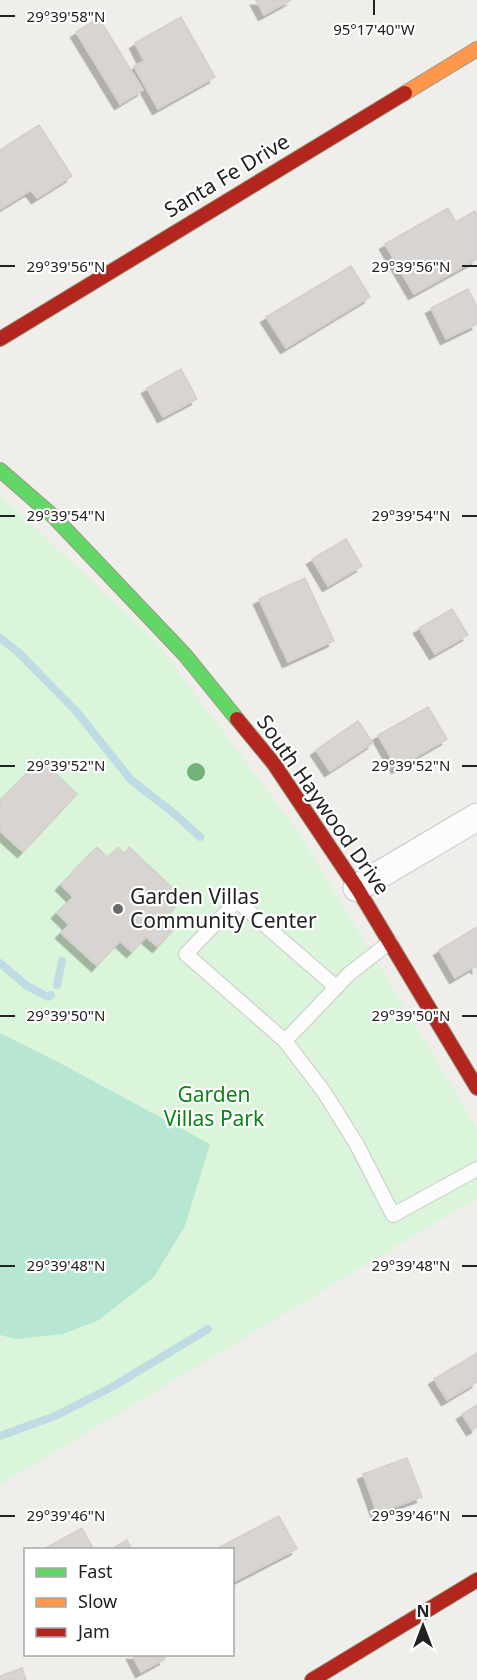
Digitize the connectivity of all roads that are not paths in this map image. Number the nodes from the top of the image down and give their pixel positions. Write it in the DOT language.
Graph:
graph roads {
  1 [pos="477,49"];
  2 [pos="0,339"];
  3 [pos="0,470"];
  4 [pos="477,817"];
  5 [pos="357,888"];
  6 [pos="390,942"];
  7 [pos="336,987"];
  8 [pos="285,1041"];
  9 [pos="477,1088"];
  10 [pos="477,1169"];
  11 [pos="477,1580"];
  12 [pos="312,1680"];
  1 -- 2 [label="street, Santa Fe Drive"];
  3 -- 5 [label="street, South Haywood Drive"];
  4 -- 5 [label="street"];
  5 -- 6 [label="street, South Haywood Drive"];
  6 -- 7 [label="lane"];
  6 -- 9 [label="street, South Haywood Drive"];
  7 -- 8 [label="lane"];
  7 -- 8 [label="lane"];
  8 -- 10 [label="lane"];
  11 -- 12 [label="street"];
}
